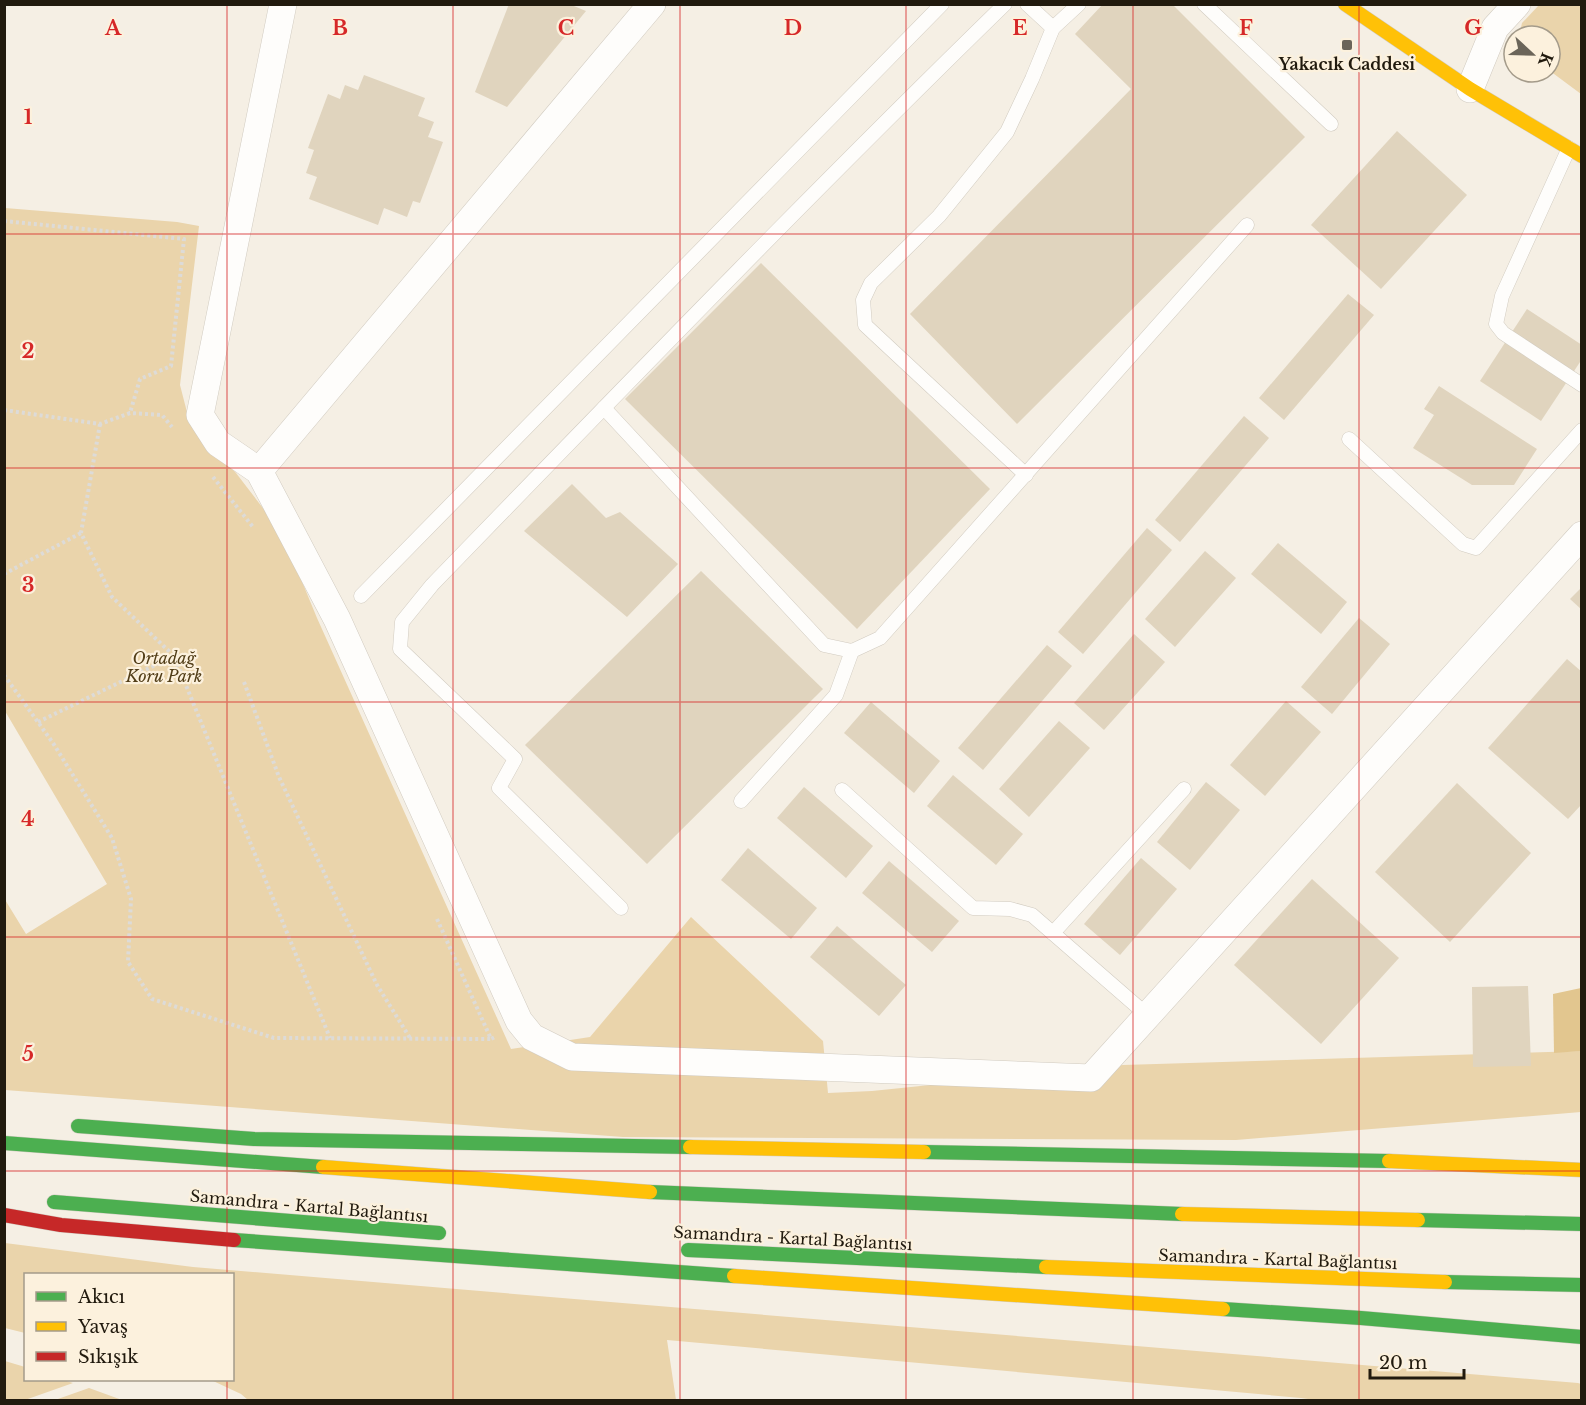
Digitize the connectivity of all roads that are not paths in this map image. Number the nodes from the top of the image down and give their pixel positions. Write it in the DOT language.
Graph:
graph roads {
  1 [pos="283,4"];
  2 [pos="652,4"];
  3 [pos="942,4"];
  4 [pos="1005,4"];
  5 [pos="1027,4"];
  6 [pos="1079,4"];
  7 [pos="1204,4"];
  8 [pos="1345,4"];
  9 [pos="1517,4"];
  10 [pos="1053,28"];
  11 [pos="1470,89"];
  12 [pos="1331,124"];
  13 [pos="1569,148"];
  14 [pos="1581,156"];
  15 [pos="1247,225"];
  16 [pos="1581,385"];
  17 [pos="604,408"];
  18 [pos="1581,430"];
  19 [pos="1349,440"];
  20 [pos="259,471"];
  21 [pos="1026,475"];
  22 [pos="1581,535"];
  23 [pos="361,596"];
  24 [pos="852,651"];
  25 [pos="1184,789"];
  26 [pos="842,790"];
  27 [pos="741,801"];
  28 [pos="621,909"];
  29 [pos="1053,933"];
  30 [pos="1147,1015"];
  31 [pos="64,1125"];
  32 [pos="4,1143"];
  33 [pos="1515,1154"];
  34 [pos="1410,1161"];
  35 [pos="1581,1170"];
  36 [pos="40,1201"];
  37 [pos="4,1215"];
  38 [pos="1581,1224"];
  39 [pos="450,1234"];
  40 [pos="669,1249"];
  41 [pos="1581,1285"];
  42 [pos="1360,1318"];
  43 [pos="1581,1337"];
  44 [pos="1570,1350"];
  1 -- 20 [label="street"];
  2 -- 20 [label="street"];
  3 -- 23 [label="lane"];
  4 -- 17 [label="lane"];
  5 -- 10 [label="lane"];
  6 -- 10 [label="lane"];
  7 -- 12 [label="lane"];
  8 -- 11 [label="main road"];
  9 -- 11 [label="street"];
  10 -- 21 [label="lane"];
  11 -- 13 [label="main road"];
  13 -- 14 [label="main road"];
  13 -- 16 [label="lane"];
  15 -- 21 [label="lane"];
  17 -- 24 [label="lane"];
  17 -- 28 [label="lane"];
  18 -- 19 [label="lane"];
  20 -- 30 [label="street"];
  21 -- 24 [label="lane"];
  22 -- 30 [label="street"];
  24 -- 27 [label="lane"];
  25 -- 29 [label="lane"];
  26 -- 29 [label="lane"];
  29 -- 30 [label="lane"];
  31 -- 34 [label="main road"];
  32 -- 38 [label="main road"];
  33 -- 34 [label="main road"];
  34 -- 35 [label="main road"];
  36 -- 39 [label="main road, Samandıra - Kartal Bağlantısı"];
  37 -- 42 [label="main road"];
  40 -- 41 [label="main road, Samandıra - Kartal Bağlantısı"];
  42 -- 43 [label="main road"];
  42 -- 44 [label="main road"];
}
